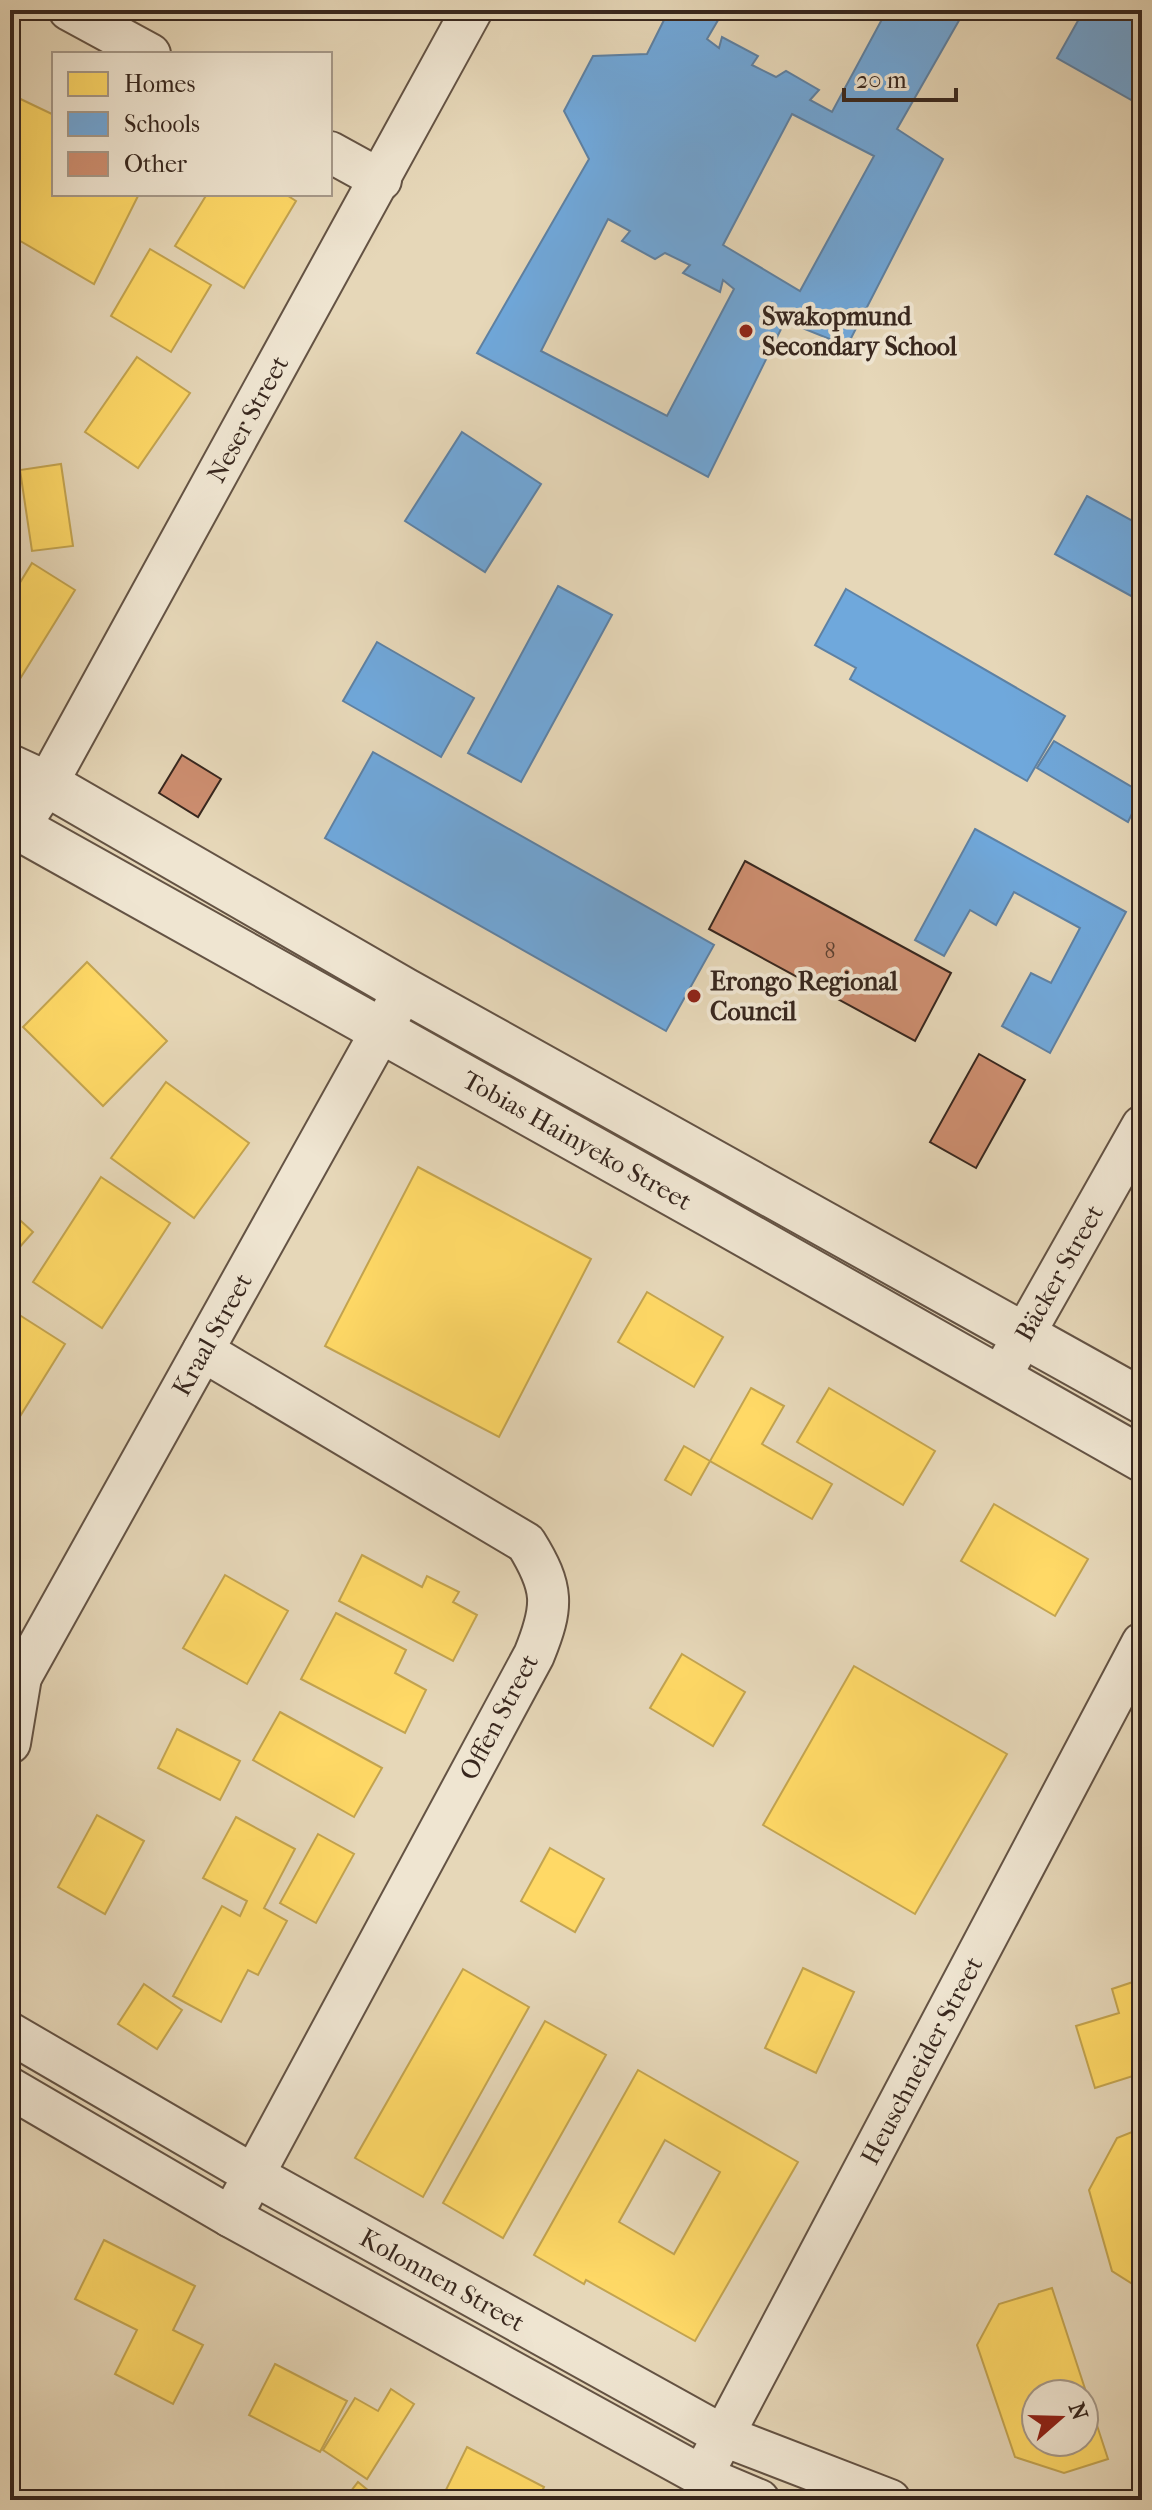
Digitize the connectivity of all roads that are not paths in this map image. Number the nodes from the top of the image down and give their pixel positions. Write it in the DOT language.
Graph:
graph roads {
  1 [pos="69,10"];
  2 [pos="472,10"];
  3 [pos="146,52"];
  4 [pos="332,153"];
  5 [pos="381,180"];
  6 [pos="29,776"];
  7 [pos="15,825"];
  8 [pos="404,990"];
  9 [pos="380,1030"];
  10 [pos="1142,1126"];
  11 [pos="1025,1337"];
  12 [pos="203,1351"];
  13 [pos="999,1379"];
  14 [pos="1142,1401"];
  15 [pos="1142,1459"];
  16 [pos="1142,1643"];
  17 [pos="16,1684"];
  18 [pos="10,1743"];
  19 [pos="10,2033"];
  20 [pos="10,2088"];
  21 [pos="252,2174"];
  22 [pos="231,2217"];
  23 [pos="724,2436"];
  24 [pos="702,2476"];
  25 [pos="759,2500"];
  26 [pos="890,2500"];
  1 -- 3 [label="street"];
  2 -- 5 [label="street, Neser Street"];
  4 -- 5 [label="street"];
  5 -- 6 [label="street, Neser Street"];
  6 -- 7 [label="street, Neser Street"];
  6 -- 8 [label="street, Tobias Hainyeko Street"];
  7 -- 9 [label="street, Tobias Hainyeko Street"];
  8 -- 9 [label="street, Kraal Street"];
  8 -- 11 [label="street, Tobias Hainyeko Street"];
  9 -- 12 [label="street, Kraal Street"];
  9 -- 13 [label="street, Tobias Hainyeko Street"];
  10 -- 11 [label="street, Bäcker Street"];
  11 -- 13 [label="street, Bäcker Street"];
  11 -- 14 [label="street, Tobias Hainyeko Street"];
  12 -- 17 [label="street, Kraal Street"];
  12 -- 21 [label="street, Offen Street"];
  13 -- 15 [label="street, Tobias Hainyeko Street"];
  16 -- 23 [label="street, Heuschneider Street"];
  17 -- 18 [label="street, Kraal Street"];
  19 -- 21 [label="street, Kolonnen Street"];
  20 -- 22 [label="street, Kolonnen Street"];
  21 -- 22 [label="street, Offen Street"];
  21 -- 23 [label="street, Kolonnen Street"];
  22 -- 24 [label="street, Kolonnen Street"];
  23 -- 24 [label="street, Heuschneider Street"];
  23 -- 26 [label="street, Kolonnen Street"];
  24 -- 25 [label="street, Kolonnen Street"];
}
